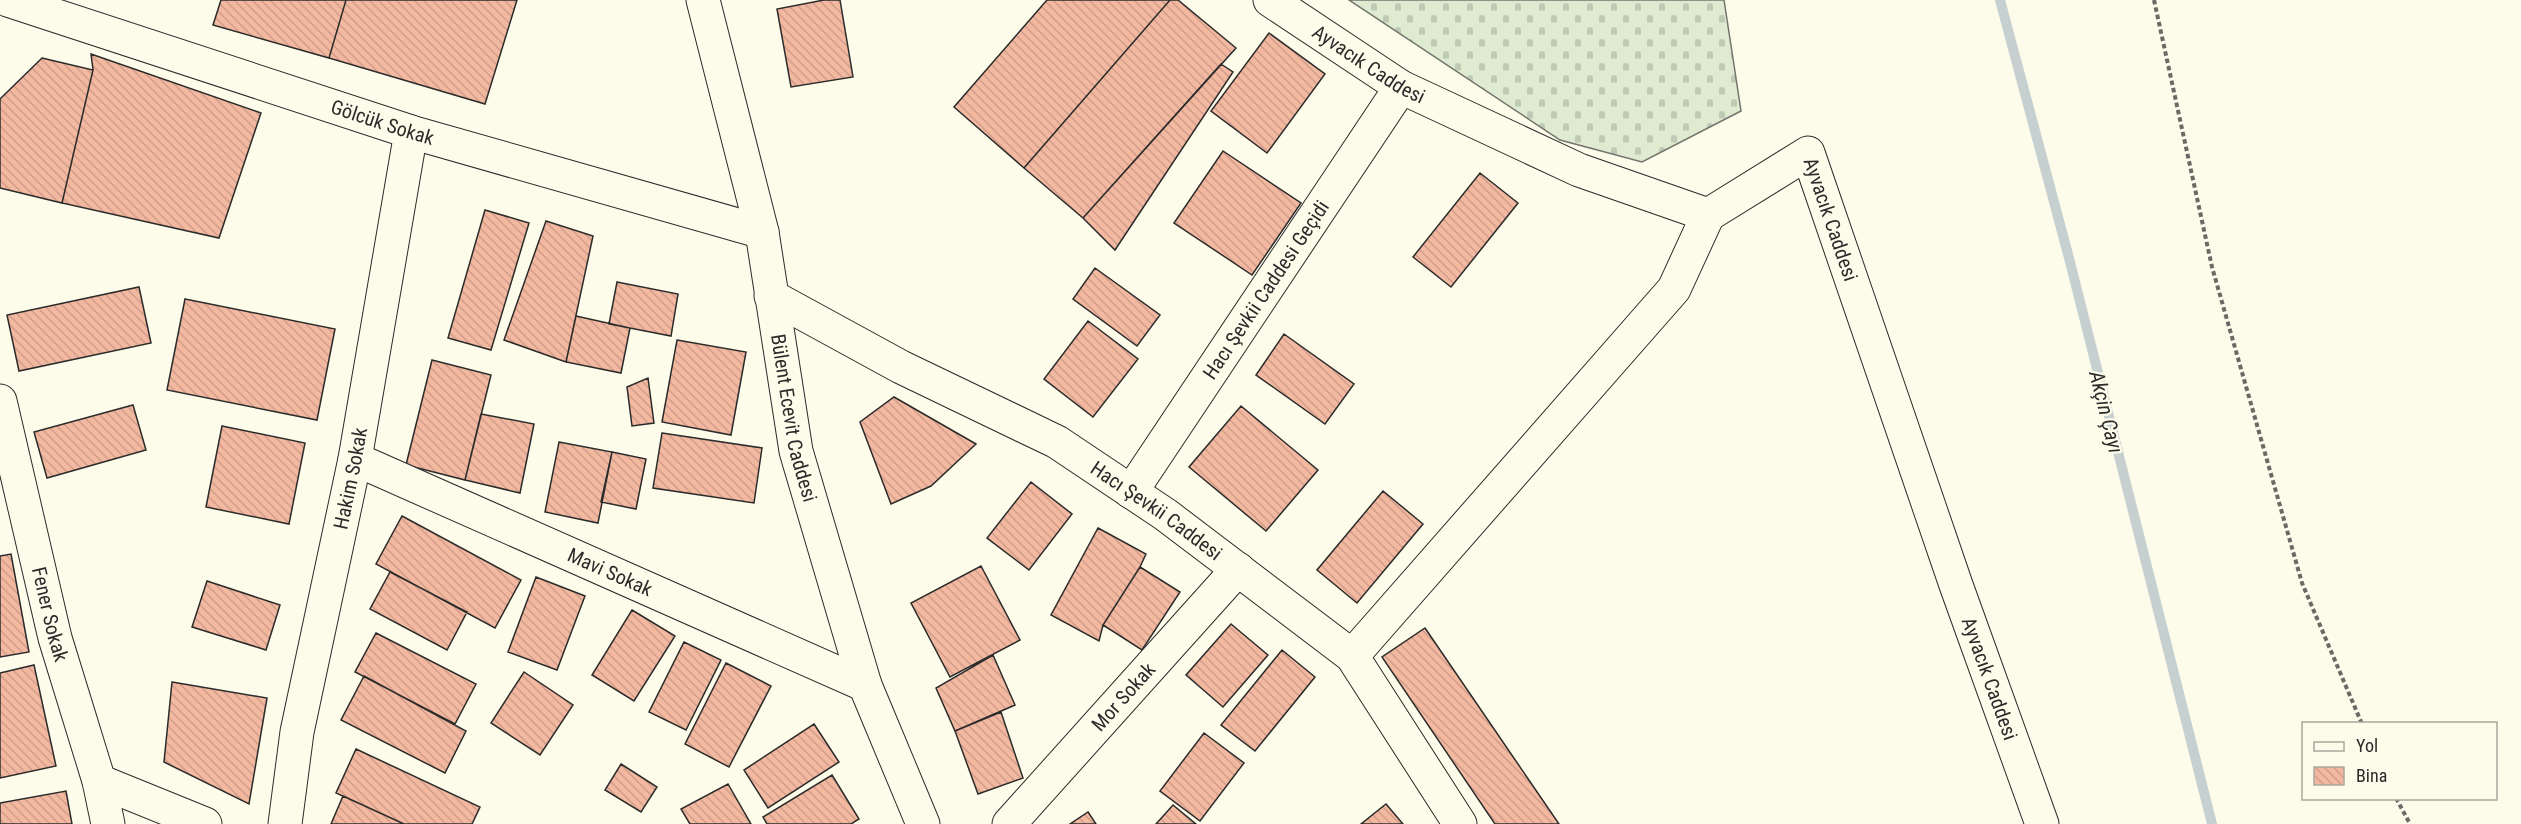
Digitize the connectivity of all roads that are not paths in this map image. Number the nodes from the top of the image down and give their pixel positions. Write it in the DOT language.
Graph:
graph roads {
  1 [pos="8,0"];
  2 [pos="703,0"];
  3 [pos="1270,0"];
  4 [pos="1401,87"];
  5 [pos="411,132"];
  6 [pos="1708,214"];
  7 [pos="762,232"];
  8 [pos="771,296"];
  9 [pos="0,401"];
  10 [pos="355,459"];
  11 [pos="1131,492"];
  12 [pos="1238,569"];
  13 [pos="1352,656"];
  14 [pos="865,685"];
  15 [pos="99,781"];
  16 [pos="108,824"];
  17 [pos="205,824"];
  18 [pos="285,824"];
  19 [pos="923,824"];
  20 [pos="1009,824"];
  21 [pos="1460,824"];
  22 [pos="2042,824"];
  1 -- 5 [label="street, Gölcük Sokak"];
  2 -- 7 [label="street, Bülent Ecevit Caddesi"];
  3 -- 4 [label="street, Ayvacık Caddesi"];
  4 -- 6 [label="street, Ayvacık Caddesi"];
  4 -- 11 [label="street, Hacı Şevkii Caddesi Geçidi"];
  5 -- 7 [label="street, Gölcük Sokak"];
  5 -- 10 [label="street, Hakim Sokak"];
  6 -- 13 [label="street"];
  6 -- 22 [label="street, Ayvacık Caddesi"];
  7 -- 8 [label="street, Bülent Ecevit Caddesi"];
  8 -- 11 [label="street, Hacı Şevkii Caddesi"];
  8 -- 14 [label="street, Bülent Ecevit Caddesi"];
  9 -- 15 [label="street, Fener Sokak"];
  10 -- 14 [label="street, Mavi Sokak"];
  10 -- 18 [label="street, Hakim Sokak"];
  11 -- 12 [label="street, Hacı Şevkii Caddesi"];
  12 -- 13 [label="street, Hacı Şevkii Caddesi"];
  12 -- 20 [label="street, Mor Sokak"];
  13 -- 21 [label="street, Hacı Şevkii Caddesi"];
  14 -- 19 [label="street, Bülent Ecevit Caddesi"];
  15 -- 16 [label="street, Fener Sokak"];
  15 -- 17 [label="street"];
}
